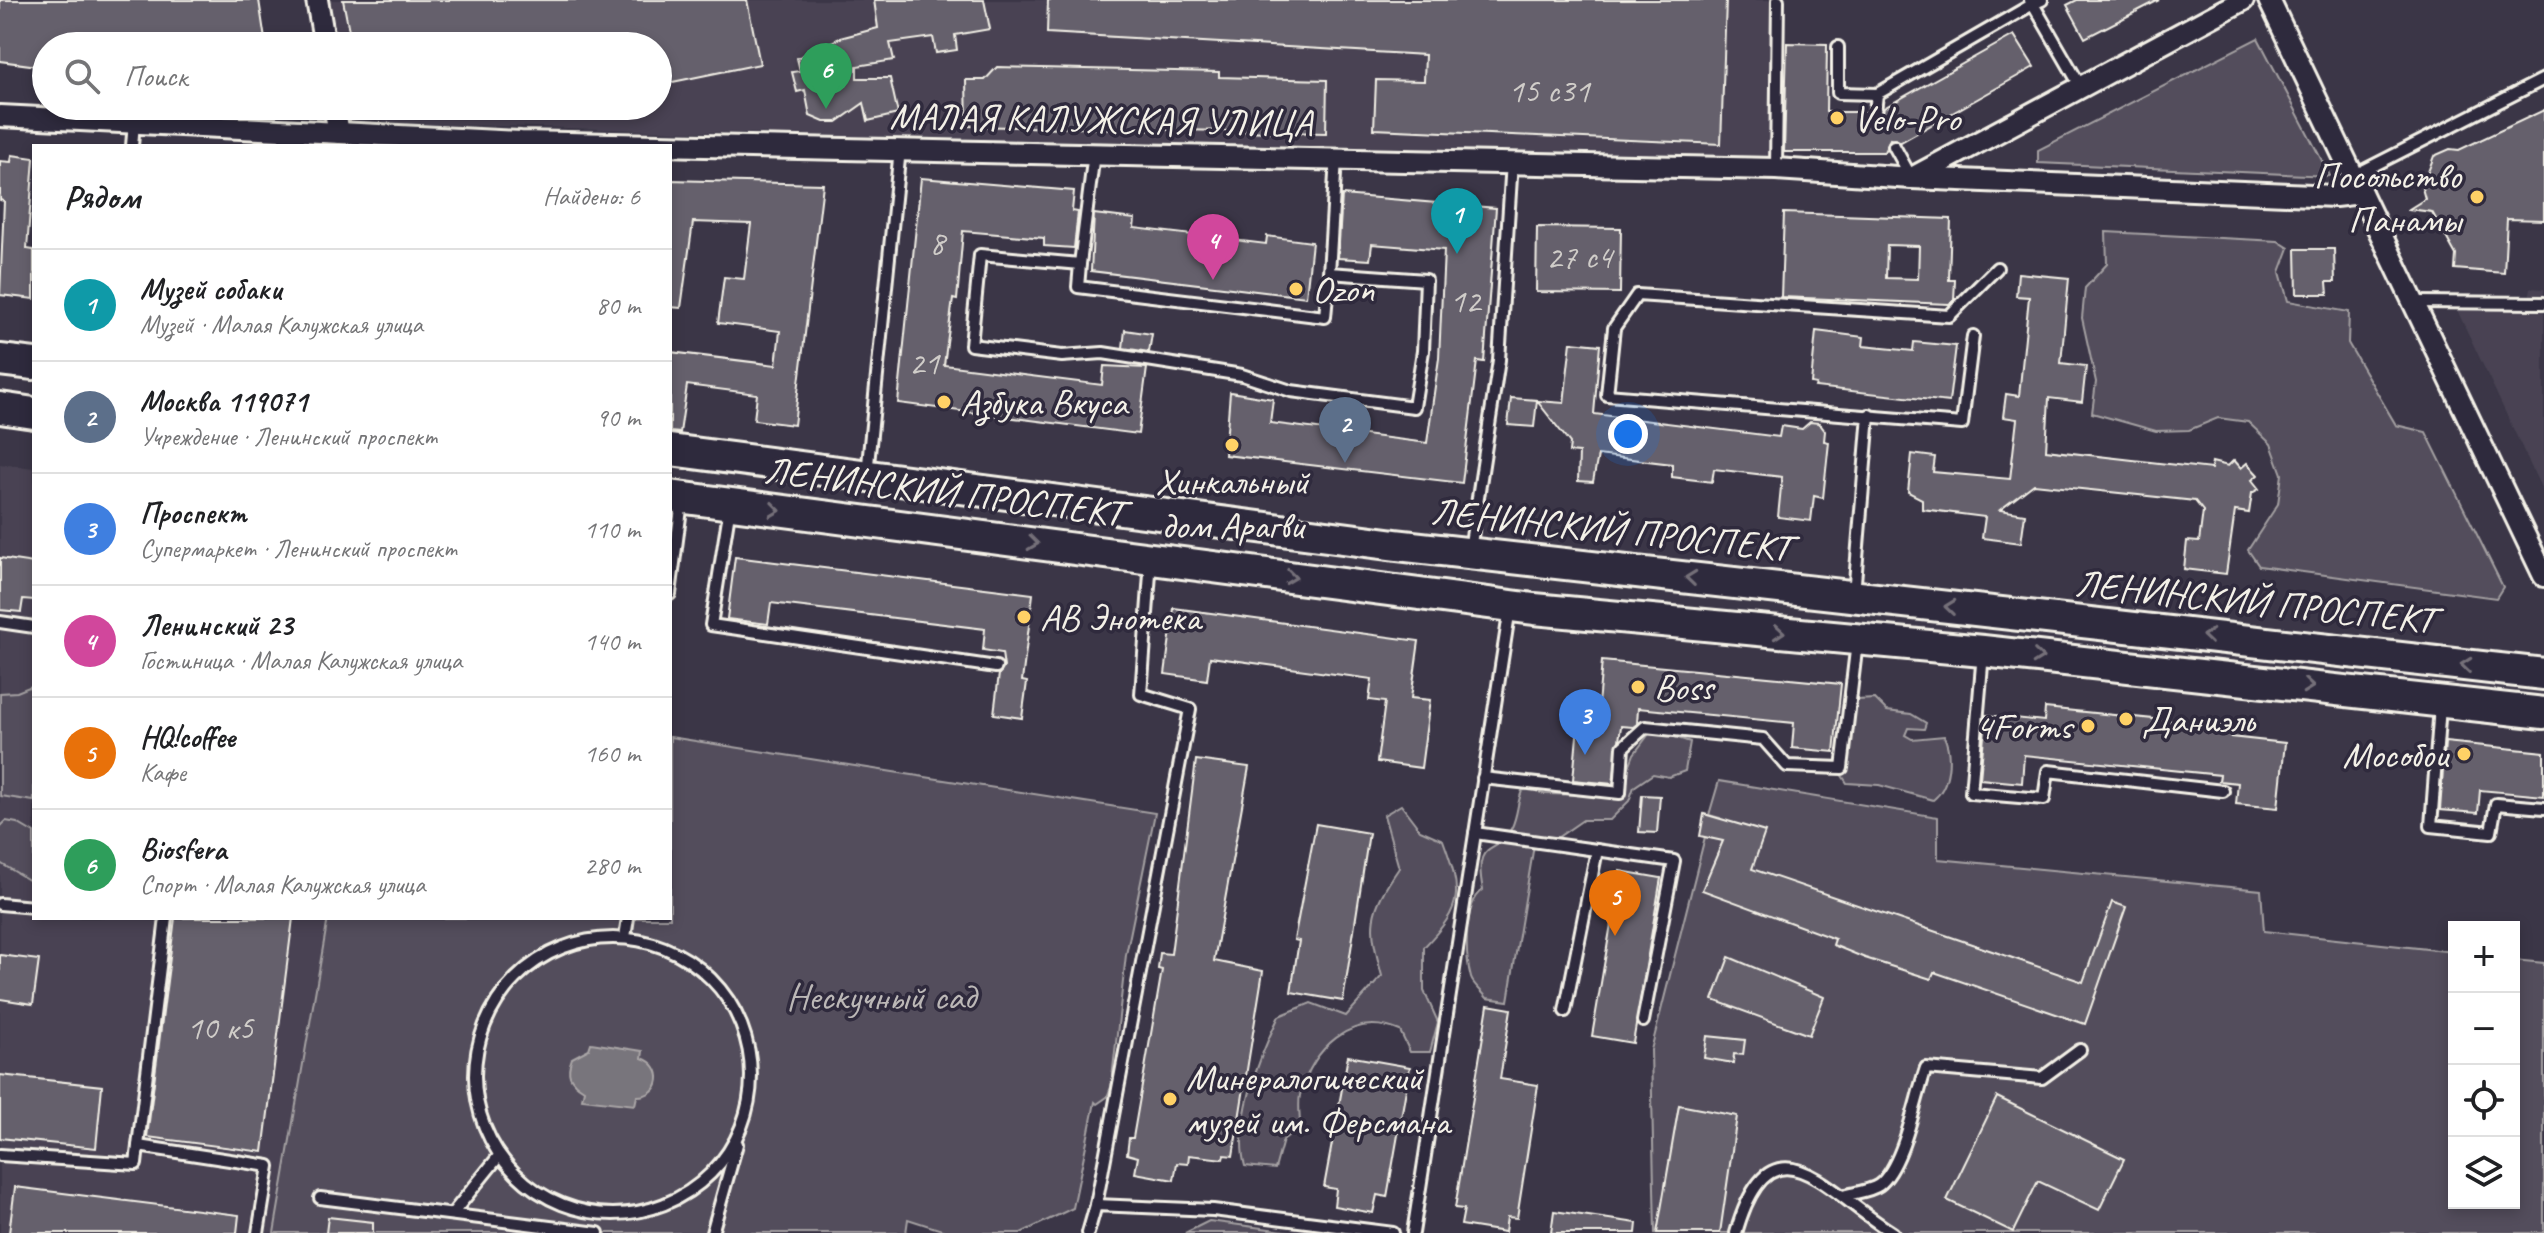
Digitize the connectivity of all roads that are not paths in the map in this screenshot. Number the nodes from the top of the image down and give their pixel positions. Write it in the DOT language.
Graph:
graph roads {
  1 [pos="317,0"];
  2 [pos="1778,0"];
  3 [pos="2243,0"];
  4 [pos="2269,0"];
  5 [pos="2035,1"];
  6 [pos="323,32"];
  7 [pos="1838,47"];
  8 [pos="2544,79"];
  9 [pos="2081,88"];
  10 [pos="1877,94"];
  11 [pos="1875,112"];
  12 [pos="0,116"];
  13 [pos="32,118"];
  14 [pos="77,120"];
  15 [pos="337,120"];
  16 [pos="134,123"];
  17 [pos="339,133"];
  18 [pos="379,141"];
  19 [pos="132,144"];
  20 [pos="521,144"];
  21 [pos="672,146"];
  22 [pos="1894,146"];
  23 [pos="900,149"];
  24 [pos="1094,153"];
  25 [pos="1336,158"];
  26 [pos="1512,162"];
  27 [pos="1776,169"];
  28 [pos="1912,178"];
  29 [pos="2357,185"];
  30 [pos="1080,264"];
  31 [pos="1997,268"];
  32 [pos="1329,273"];
  33 [pos="2413,302"];
  34 [pos="2544,303"];
  35 [pos="1973,336"];
  36 [pos="0,360"];
  37 [pos="32,364"];
  38 [pos="0,408"];
  39 [pos="32,413"];
  40 [pos="1869,415"];
  41 [pos="672,450"];
  42 [pos="867,476"];
  43 [pos="676,497"];
  44 [pos="730,504"];
  45 [pos="1470,553"];
  46 [pos="1152,559"];
  47 [pos="672,562"];
  48 [pos="2544,576"];
  49 [pos="1854,596"];
  50 [pos="1510,606"];
  51 [pos="0,622"];
  52 [pos="32,627"];
  53 [pos="1858,640"];
  54 [pos="1983,651"];
  55 [pos="996,667"];
  56 [pos="2544,674"];
  57 [pos="2440,701"];
  58 [pos="2544,713"];
  59 [pos="1483,778"];
  60 [pos="2223,791"];
  61 [pos="2544,808"];
  62 [pos="1475,833"];
  63 [pos="1597,850"];
  64 [pos="0,904"];
  65 [pos="32,907"];
  66 [pos="166,920"];
  67 [pos="628,920"];
  68 [pos="625,937"];
  69 [pos="1565,1011"];
  70 [pos="1643,1021"];
  71 [pos="2080,1050"];
  72 [pos="742,1127"];
  73 [pos="138,1146"];
  74 [pos="0,1155"];
  75 [pos="499,1156"];
  76 [pos="1843,1196"];
  77 [pos="320,1198"];
  78 [pos="1096,1205"];
  79 [pos="452,1214"];
  80 [pos="258,1233"];
  81 [pos="598,1233"];
  82 [pos="712,1233"];
  83 [pos="1088,1233"];
  84 [pos="1393,1233"];
  85 [pos="1413,1233"];
  86 [pos="1736,1233"];
  87 [pos="1893,1233"];
  1 -- 6 [label="street"];
  2 -- 27 [label="lane"];
  3 -- 9 [label="street"];
  4 -- 29 [label="street"];
  5 -- 9 [label="lane"];
  5 -- 10 [label="lane"];
  7 -- 10 [label="lane"];
  8 -- 29 [label="lane"];
  9 -- 28 [label="street"];
  10 -- 11 [label="lane"];
  12 -- 13 [label="street, МАЛАЯ КАЛУЖСКАЯ УЛИЦА"];
  14 -- 16 [label="street, МАЛАЯ КАЛУЖСКАЯ УЛИЦА"];
  15 -- 17 [label="street"];
  16 -- 17 [label="street, МАЛАЯ КАЛУЖСКАЯ УЛИЦА"];
  16 -- 19 [label="lane"];
  17 -- 18 [label="street, МАЛАЯ КАЛУЖСКАЯ УЛИЦА"];
  18 -- 20 [label="street, МАЛАЯ КАЛУЖСКАЯ УЛИЦА"];
  21 -- 23 [label="street, МАЛАЯ КАЛУЖСКАЯ УЛИЦА"];
  22 -- 28 [label="lane"];
  23 -- 24 [label="street, МАЛАЯ КАЛУЖСКАЯ УЛИЦА"];
  23 -- 42 [label="lane"];
  24 -- 25 [label="street, МАЛАЯ КАЛУЖСКАЯ УЛИЦА"];
  24 -- 30 [label="lane"];
  25 -- 26 [label="street, МАЛАЯ КАЛУЖСКАЯ УЛИЦА"];
  25 -- 32 [label="lane"];
  26 -- 27 [label="street, МАЛАЯ КАЛУЖСКАЯ УЛИЦА"];
  26 -- 45 [label="lane"];
  27 -- 28 [label="street, МАЛАЯ КАЛУЖСКАЯ УЛИЦА"];
  28 -- 29 [label="street, МАЛАЯ КАЛУЖСКАЯ УЛИЦА"];
  29 -- 33 [label="street"];
  30 -- 32 [label="lane"];
  30 -- 32 [label="lane"];
  31 -- 40 [label="lane"];
  33 -- 34 [label="lane"];
  33 -- 48 [label="street"];
  35 -- 40 [label="lane"];
  36 -- 37 [label="main road"];
  38 -- 39 [label="main road"];
  40 -- 49 [label="lane"];
  41 -- 42 [label="main road, ЛЕНИНСКИЙ ПРОСПЕКТ"];
  42 -- 45 [label="main road, ЛЕНИНСКИЙ ПРОСПЕКТ"];
  43 -- 44 [label="main road, ЛЕНИНСКИЙ ПРОСПЕКТ"];
  43 -- 47 [label="lane"];
  44 -- 46 [label="main road, ЛЕНИНСКИЙ ПРОСПЕКТ, one-way"];
  44 -- 55 [label="lane"];
  49 -- 45 [label="main road, ЛЕНИНСКИЙ ПРОСПЕКТ, one-way"];
  46 -- 50 [label="main road, ЛЕНИНСКИЙ ПРОСПЕКТ, one-way"];
  46 -- 78 [label="lane"];
  56 -- 49 [label="main road, ЛЕНИНСКИЙ ПРОСПЕКТ, one-way"];
  50 -- 53 [label="main road, ЛЕНИНСКИЙ ПРОСПЕКТ, one-way"];
  50 -- 59 [label="lane"];
  51 -- 52 [label="lane"];
  53 -- 54 [label="main road, ЛЕНИНСКИЙ ПРОСПЕКТ"];
  53 -- 59 [label="lane"];
  54 -- 57 [label="main road, ЛЕНИНСКИЙ ПРОСПЕКТ, one-way"];
  54 -- 60 [label="lane"];
  57 -- 58 [label="main road, ЛЕНИНСКИЙ ПРОСПЕКТ"];
  57 -- 61 [label="lane"];
  59 -- 62 [label="lane"];
  62 -- 63 [label="lane"];
  62 -- 85 [label="lane"];
  63 -- 69 [label="lane"];
  63 -- 70 [label="lane"];
  64 -- 65 [label="lane"];
  66 -- 73 [label="lane"];
  67 -- 68 [label="lane"];
  68 -- 72 [label="lane"];
  68 -- 75 [label="lane"];
  71 -- 76 [label="lane"];
  72 -- 75 [label="lane"];
  72 -- 82 [label="lane"];
  73 -- 74 [label="lane"];
  73 -- 80 [label="lane"];
  75 -- 79 [label="lane"];
  76 -- 86 [label="lane"];
  76 -- 87 [label="lane"];
  77 -- 79 [label="lane"];
  78 -- 83 [label="lane"];
  78 -- 84 [label="lane"];
  79 -- 81 [label="lane"];
}
